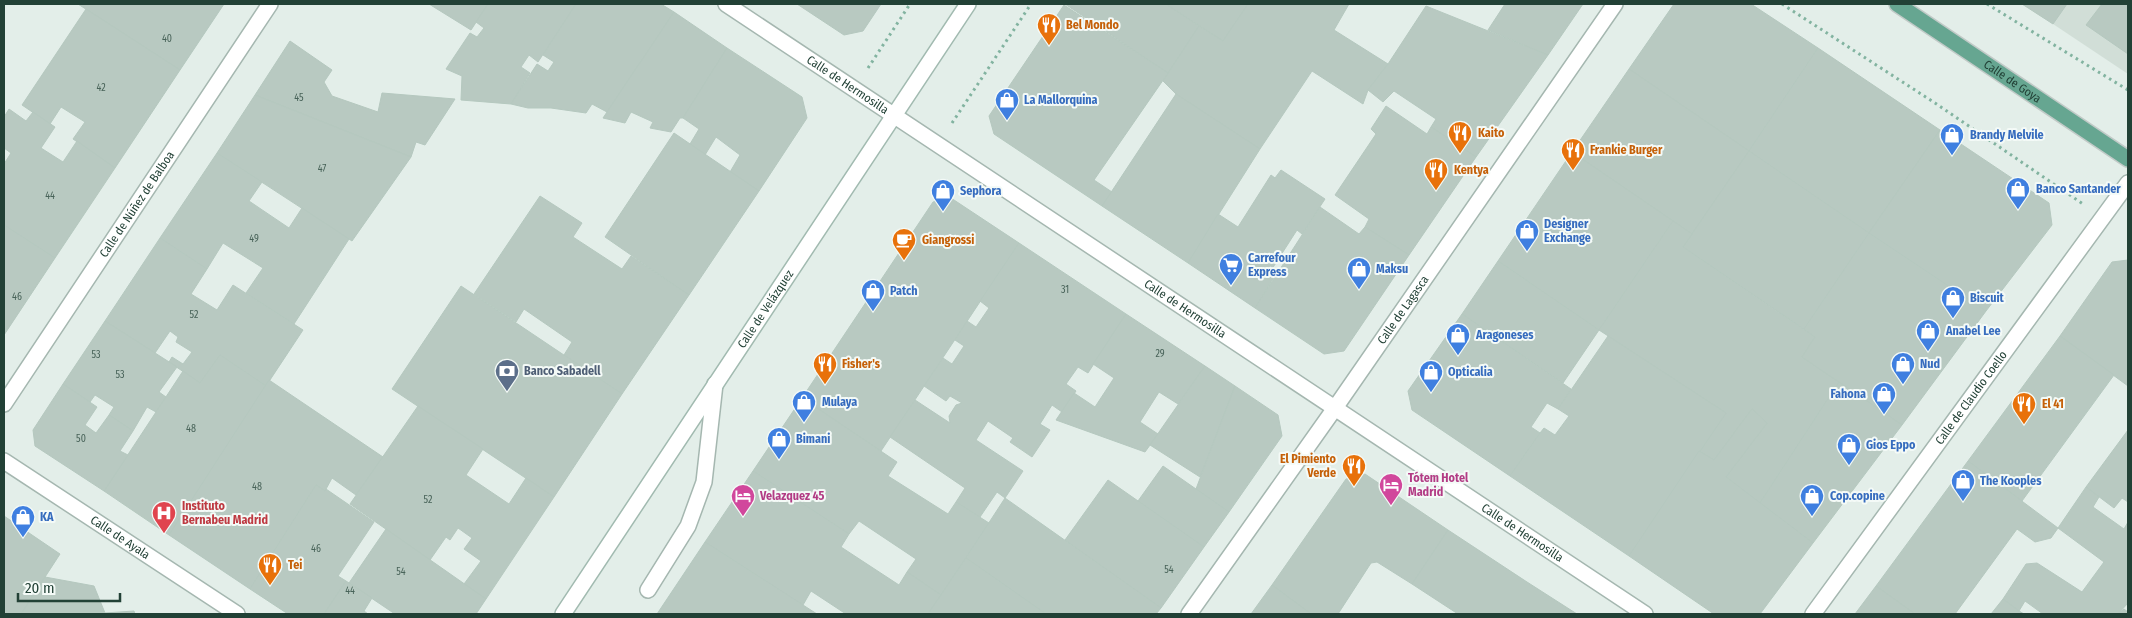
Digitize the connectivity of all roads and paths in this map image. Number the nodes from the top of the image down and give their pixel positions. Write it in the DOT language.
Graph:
graph roads {
  1 [pos="270,4"];
  2 [pos="726,4"];
  3 [pos="910,4"];
  4 [pos="968,4"];
  5 [pos="1031,4"];
  6 [pos="1615,4"];
  7 [pos="1782,4"];
  8 [pos="1897,4"];
  9 [pos="1987,4"];
  10 [pos="855,89"];
  11 [pos="2128,90"];
  12 [pos="894,115"];
  13 [pos="937,144"];
  14 [pos="2128,159"];
  15 [pos="2128,182"];
  16 [pos="2103,218"];
  17 [pos="715,384"];
  18 [pos="4,404"];
  19 [pos="1335,408"];
  20 [pos="4,461"];
  21 [pos="648,590"];
  22 [pos="237,614"];
  23 [pos="563,614"];
  24 [pos="1189,614"];
  25 [pos="1645,614"];
  26 [pos="1813,614"];
  1 -- 18 [label="street, Calle de Núñez de Balboa"];
  2 -- 10 [label="street, Calle de Hermosilla"];
  3 -- 10 [label="path"];
  4 -- 12 [label="street, Calle de Velázquez"];
  5 -- 13 [label="path"];
  6 -- 19 [label="street, Calle de Lagasca"];
  7 -- 16 [label="path"];
  8 -- 14 [label="main road, Calle de Goya"];
  9 -- 11 [label="path"];
  10 -- 12 [label="street, Calle de Hermosilla"];
  12 -- 13 [label="street, Calle de Hermosilla"];
  12 -- 17 [label="street, Calle de Velázquez"];
  13 -- 19 [label="street, Calle de Hermosilla"];
  15 -- 16 [label="street, Calle de Claudio Coello"];
  16 -- 26 [label="street, Calle de Claudio Coello"];
  17 -- 21 [label="street"];
  17 -- 23 [label="street, Calle de Velázquez"];
  19 -- 24 [label="street, Calle de Lagasca"];
  19 -- 25 [label="street, Calle de Hermosilla"];
  20 -- 22 [label="street, Calle de Ayala"];
}
